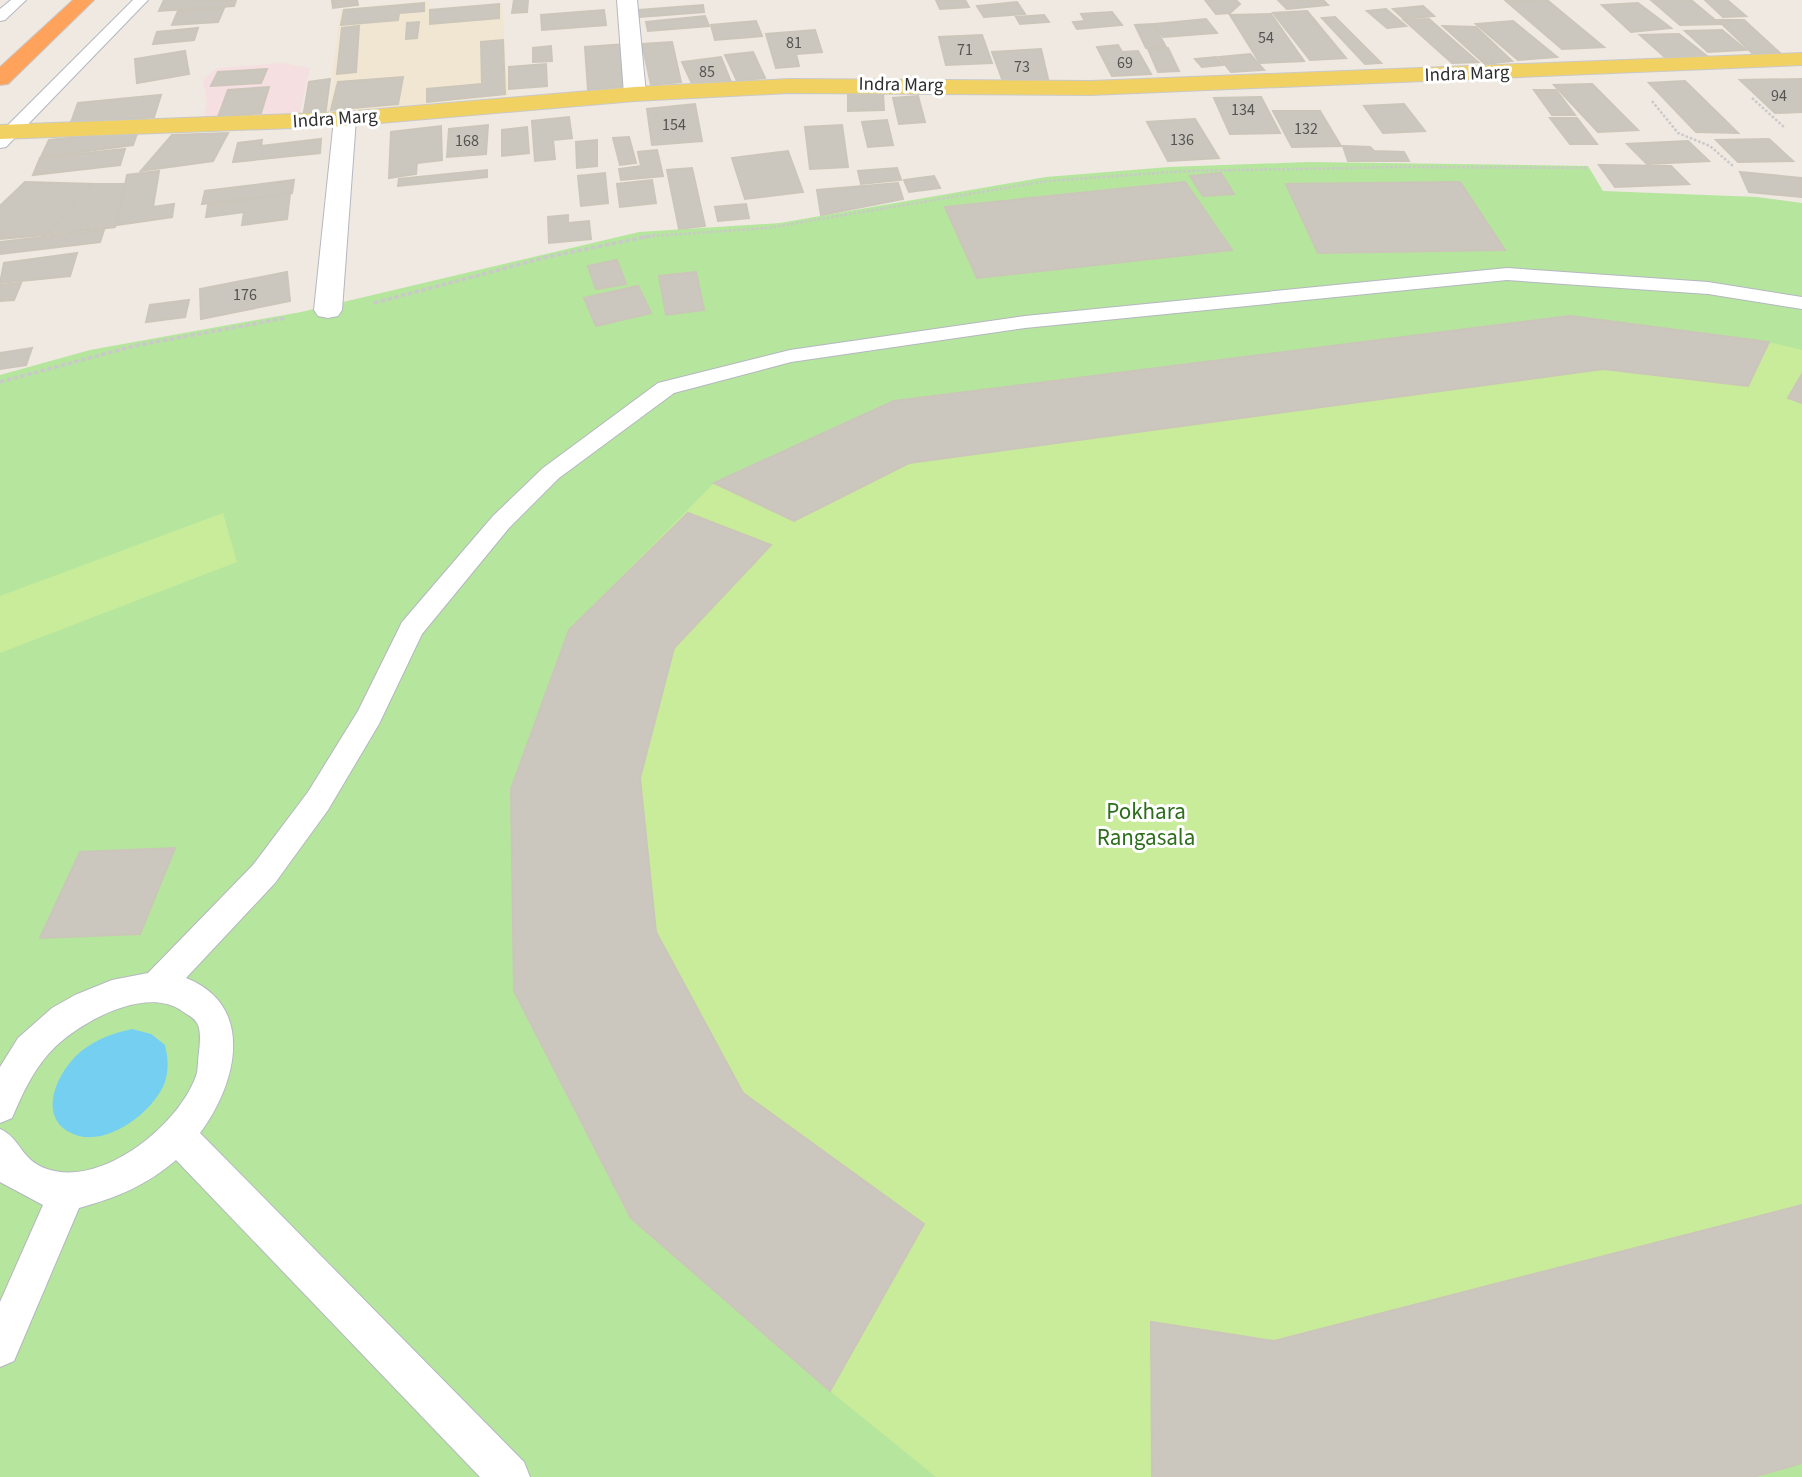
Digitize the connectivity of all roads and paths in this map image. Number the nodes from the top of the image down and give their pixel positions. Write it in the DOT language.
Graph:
graph roads {
  1 [pos="19,0"];
  2 [pos="85,0"];
  3 [pos="141,0"];
  4 [pos="627,0"];
  5 [pos="0,17"];
  6 [pos="1802,59"];
  7 [pos="1624,68"];
  8 [pos="0,79"];
  9 [pos="635,94"];
  10 [pos="345,119"];
  11 [pos="4,135"];
  12 [pos="1733,166"];
  13 [pos="1587,168"];
  14 [pos="1802,303"];
  15 [pos="328,310"];
  16 [pos="0,382"];
  17 [pos="156,987"];
  18 [pos="2,1095"];
  19 [pos="178,1136"];
  20 [pos="0,1147"];
  21 [pos="68,1190"];
  22 [pos="0,1347"];
  23 [pos="509,1477"];
  1 -- 5 [label="lane"];
  2 -- 8 [label="highway"];
  3 -- 11 [label="lane"];
  4 -- 9 [label="street"];
  6 -- 7 [label="main road, Indra Marg"];
  7 -- 9 [label="main road, Indra Marg"];
  7 -- 12 [label="path"];
  9 -- 10 [label="main road, Indra Marg"];
  10 -- 11 [label="main road, Indra Marg"];
  10 -- 15 [label="street"];
  13 -- 15 [label="path"];
  14 -- 17 [label="lane"];
  15 -- 16 [label="path"];
  17 -- 18 [label="lane"];
  17 -- 19 [label="lane"];
  19 -- 21 [label="lane"];
  19 -- 23 [label="lane"];
  20 -- 21 [label="lane"];
  21 -- 22 [label="lane"];
}
